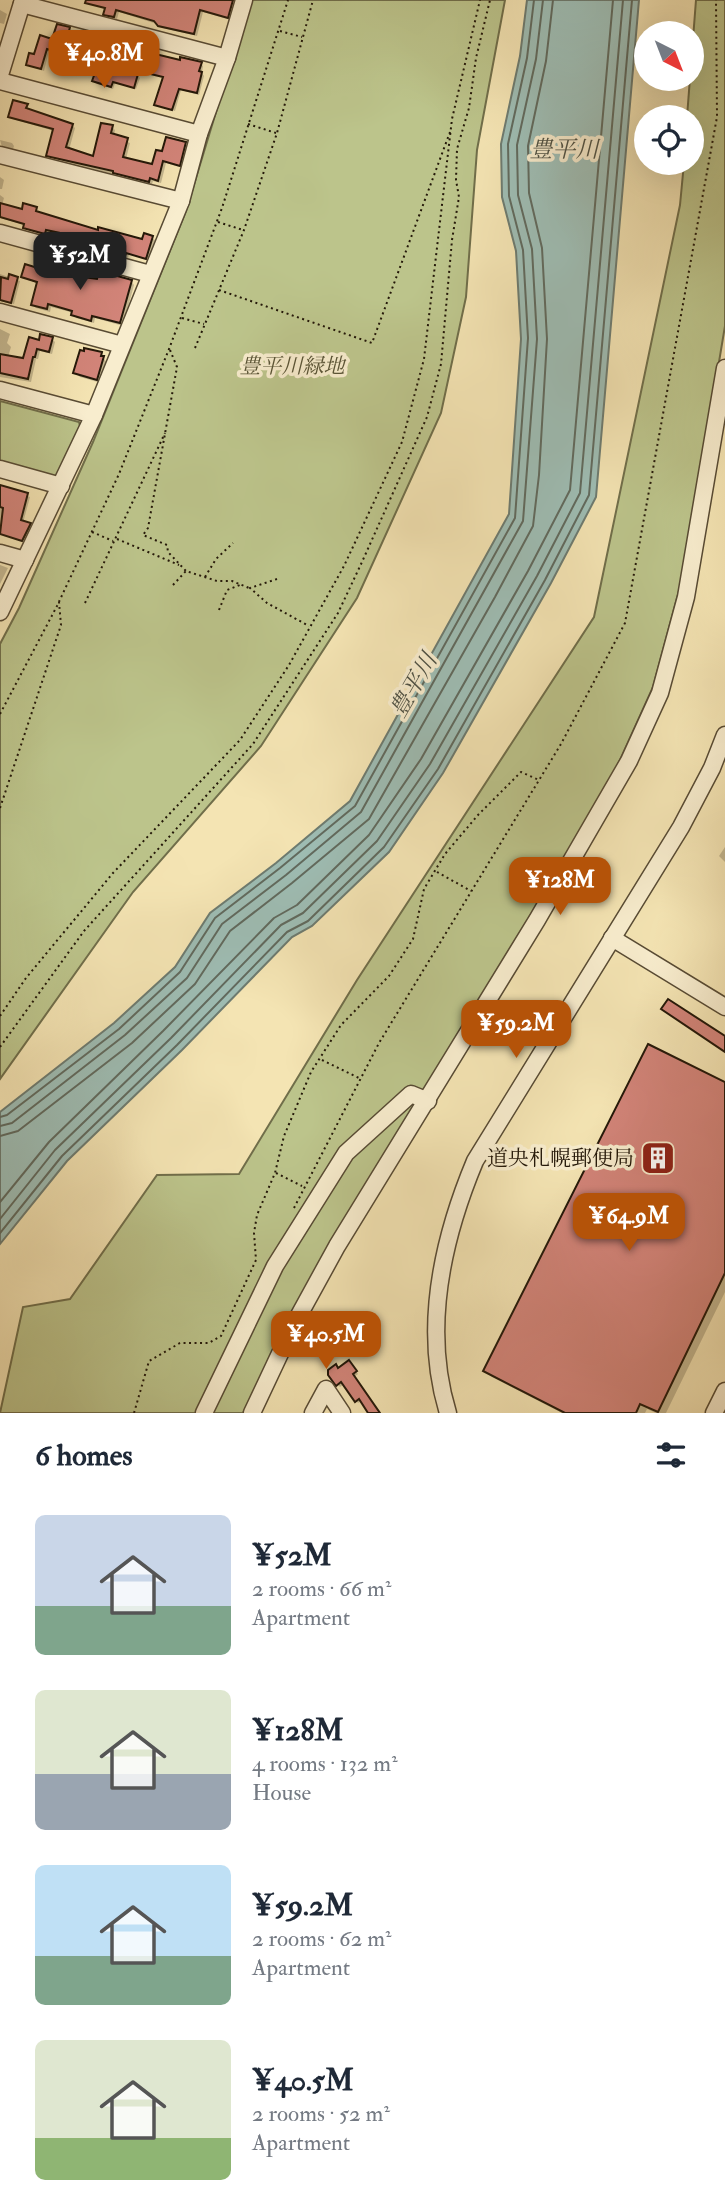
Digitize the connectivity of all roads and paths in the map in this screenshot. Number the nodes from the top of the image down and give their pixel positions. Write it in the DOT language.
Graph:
graph roads {
  1 [pos="244,0"];
  2 [pos="288,0"];
  3 [pos="313,0"];
  4 [pos="480,0"];
  5 [pos="490,0"];
  6 [pos="716,0"];
  7 [pos="23,2"];
  8 [pos="279,30"];
  9 [pos="303,38"];
  10 [pos="227,58"];
  11 [pos="0,75"];
  12 [pos="0,81"];
  13 [pos="248,124"];
  14 [pos="451,128"];
  15 [pos="277,133"];
  16 [pos="199,134"];
  17 [pos="0,155"];
  18 [pos="181,201"];
  19 [pos="216,222"];
  20 [pos="244,230"];
  21 [pos="0,233"];
  22 [pos="150,274"];
  23 [pos="219,290"];
  24 [pos="0,312"];
  25 [pos="181,318"];
  26 [pos="205,324"];
  27 [pos="122,345"];
  28 [pos="195,348"];
  29 [pos="170,349"];
  30 [pos="725,368"];
  31 [pos="0,390"];
  32 [pos="93,415"];
  33 [pos="166,430"];
  34 [pos="0,469"];
  35 [pos="61,486"];
  36 [pos="92,531"];
  37 [pos="114,540"];
  38 [pos="233,543"];
  39 [pos="0,554"];
  40 [pos="25,560"];
  41 [pos="180,565"];
  42 [pos="186,571"];
  43 [pos="205,577"];
  44 [pos="277,579"];
  45 [pos="240,585"];
  46 [pos="173,586"];
  47 [pos="250,588"];
  48 [pos="60,601"];
  49 [pos="85,603"];
  50 [pos="219,610"];
  51 [pos="0,612"];
  52 [pos="310,627"];
  53 [pos="0,714"];
  54 [pos="725,735"];
  55 [pos="539,780"];
  56 [pos="0,807"];
  57 [pos="436,871"];
  58 [pos="471,891"];
  59 [pos="612,938"];
  60 [pos="725,1007"];
  61 [pos="0,1016"];
  62 [pos="0,1046"];
  63 [pos="321,1059"];
  64 [pos="361,1079"];
  65 [pos="428,1101"];
  66 [pos="275,1173"];
  67 [pos="304,1187"];
  68 [pos="292,1212"];
  69 [pos="725,1391"];
  70 [pos="134,1413"];
  71 [pos="204,1413"];
  72 [pos="252,1413"];
  73 [pos="313,1413"];
  74 [pos="342,1413"];
  75 [pos="448,1413"];
  76 [pos="714,1413"];
  1 -- 10 [label="street"];
  2 -- 8 [label="path"];
  3 -- 9 [label="path"];
  4 -- 14 [label="path"];
  5 -- 62 [label="path"];
  6 -- 55 [label="path"];
  7 -- 10 [label="street"];
  7 -- 11 [label="street"];
  8 -- 9 [label="path"];
  8 -- 13 [label="path"];
  9 -- 15 [label="path"];
  10 -- 16 [label="street"];
  12 -- 16 [label="street"];
  13 -- 15 [label="path"];
  13 -- 19 [label="path"];
  14 -- 23 [label="path"];
  14 -- 52 [label="path"];
  15 -- 20 [label="path"];
  16 -- 18 [label="street"];
  17 -- 18 [label="street"];
  18 -- 22 [label="street"];
  19 -- 20 [label="path"];
  19 -- 25 [label="path"];
  20 -- 23 [label="path"];
  21 -- 22 [label="street"];
  22 -- 27 [label="street"];
  23 -- 26 [label="path"];
  24 -- 27 [label="street"];
  25 -- 26 [label="path"];
  25 -- 29 [label="path"];
  26 -- 28 [label="path"];
  27 -- 32 [label="street"];
  29 -- 33 [label="path"];
  29 -- 36 [label="path"];
  30 -- 65 [label="street"];
  31 -- 32 [label="street"];
  32 -- 35 [label="street"];
  33 -- 37 [label="path"];
  33 -- 41 [label="path"];
  34 -- 35 [label="street"];
  35 -- 40 [label="street"];
  36 -- 37 [label="path"];
  36 -- 48 [label="path"];
  37 -- 41 [label="path"];
  37 -- 49 [label="path"];
  38 -- 43 [label="path"];
  39 -- 40 [label="street"];
  40 -- 51 [label="street"];
  41 -- 42 [label="path"];
  42 -- 43 [label="path"];
  42 -- 46 [label="path"];
  43 -- 45 [label="path"];
  44 -- 47 [label="path"];
  45 -- 47 [label="path"];
  45 -- 50 [label="path"];
  47 -- 52 [label="path"];
  48 -- 53 [label="path"];
  48 -- 56 [label="path"];
  52 -- 61 [label="path"];
  54 -- 59 [label="street"];
  55 -- 57 [label="path"];
  55 -- 58 [label="path"];
  57 -- 58 [label="path"];
  57 -- 63 [label="path"];
  58 -- 64 [label="path"];
  59 -- 60 [label="street"];
  59 -- 75 [label="street"];
  63 -- 64 [label="path"];
  63 -- 66 [label="path"];
  64 -- 67 [label="path"];
  65 -- 71 [label="street"];
  65 -- 72 [label="street"];
  66 -- 67 [label="path"];
  66 -- 70 [label="path"];
  67 -- 68 [label="path"];
  69 -- 76 [label="street"];
  73 -- 74 [label="street"];
}
